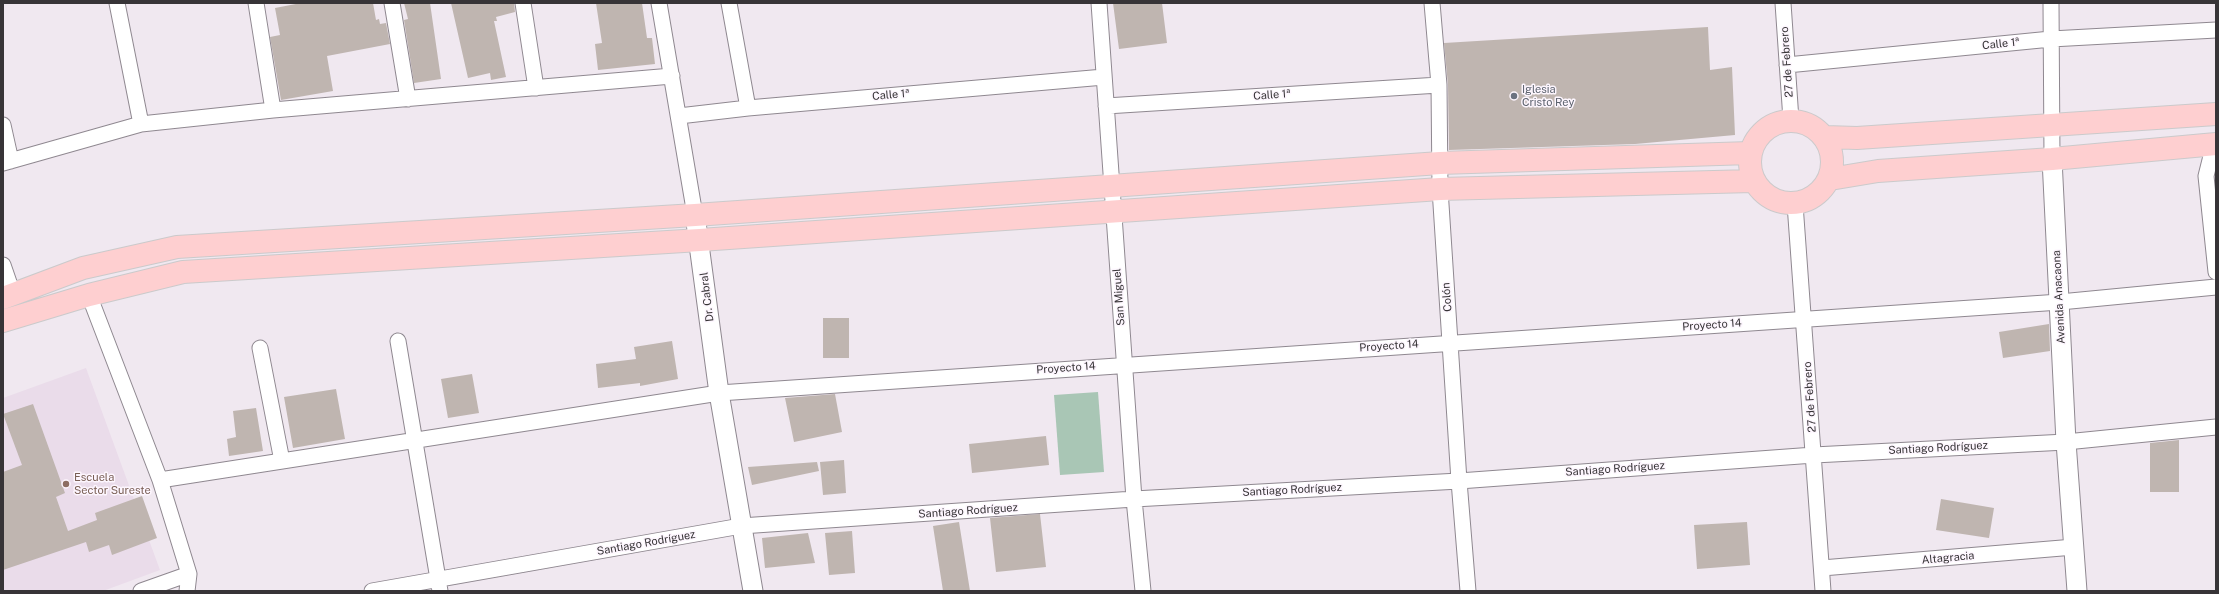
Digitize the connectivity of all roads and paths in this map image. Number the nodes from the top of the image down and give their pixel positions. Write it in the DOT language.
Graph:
graph roads {
  1 [pos="117,3"];
  2 [pos="256,3"];
  3 [pos="392,3"];
  4 [pos="522,3"];
  5 [pos="659,3"];
  6 [pos="729,3"];
  7 [pos="1099,3"];
  8 [pos="1432,3"];
  9 [pos="1783,3"];
  10 [pos="2051,3"];
  11 [pos="2216,30"];
  12 [pos="2051,39"];
  13 [pos="1787,65"];
  14 [pos="672,76"];
  15 [pos="1104,77"];
  16 [pos="1438,85"];
  17 [pos="536,88"];
  18 [pos="408,99"];
  19 [pos="1106,106"];
  20 [pos="748,108"];
  21 [pos="273,110"];
  22 [pos="2216,114"];
  23 [pos="678,116"];
  24 [pos="1791,120"];
  25 [pos="141,124"];
  26 [pos="3,125"];
  27 [pos="2052,126"];
  28 [pos="1825,137"];
  29 [pos="2215,144"];
  30 [pos="1750,153"];
  31 [pos="2052,159"];
  32 [pos="7,162"];
  33 [pos="1440,163"];
  34 [pos="1830,179"];
  35 [pos="1753,181"];
  36 [pos="2211,182"];
  37 [pos="1112,187"];
  38 [pos="1440,189"];
  39 [pos="1795,204"];
  40 [pos="1114,211"];
  41 [pos="696,215"];
  42 [pos="700,240"];
  43 [pos="3,265"];
  44 [pos="2216,272"];
  45 [pos="2216,287"];
  46 [pos="89,295"];
  47 [pos="8,296"];
  48 [pos="2060,302"];
  49 [pos="1805,319"];
  50 [pos="3,321"];
  51 [pos="398,341"];
  52 [pos="1450,342"];
  53 [pos="260,348"];
  54 [pos="1124,364"];
  55 [pos="718,392"];
  56 [pos="2216,427"];
  57 [pos="414,441"];
  58 [pos="2066,442"];
  59 [pos="1814,454"];
  60 [pos="282,462"];
  61 [pos="160,480"];
  62 [pos="1459,481"];
  63 [pos="1134,500"];
  64 [pos="741,526"];
  65 [pos="2074,547"];
  66 [pos="1822,568"];
  67 [pos="189,574"];
  68 [pos="439,585"];
  69 [pos="141,591"];
  70 [pos="187,591"];
  71 [pos="372,591"];
  72 [pos="754,591"];
  73 [pos="1143,591"];
  74 [pos="1468,591"];
  75 [pos="1820,591"];
  76 [pos="2077,591"];
  1 -- 25 [label="street"];
  2 -- 21 [label="street"];
  3 -- 18 [label="street"];
  4 -- 17 [label="street"];
  5 -- 14 [label="street, Dr. Cabral"];
  6 -- 20 [label="street"];
  7 -- 15 [label="street, San Miguel"];
  8 -- 16 [label="street, Colón"];
  9 -- 13 [label="street, 27 de Febrero"];
  10 -- 12 [label="street, Avenida Anacaona"];
  11 -- 12 [label="street, Calle 1ª"];
  12 -- 13 [label="street, Calle 1ª"];
  12 -- 27 [label="street, Avenida Anacaona"];
  13 -- 24 [label="street, 27 de Febrero"];
  14 -- 17 [label="street"];
  14 -- 23 [label="street, Dr. Cabral"];
  15 -- 19 [label="street, San Miguel"];
  15 -- 20 [label="street, Calle 1ª"];
  16 -- 19 [label="street, Calle 1ª"];
  16 -- 33 [label="street, Colón"];
  17 -- 18 [label="street"];
  18 -- 21 [label="street"];
  19 -- 37 [label="street, San Miguel"];
  20 -- 23 [label="street, Calle 1ª"];
  21 -- 25 [label="street"];
  22 -- 27 [label="main road"];
  23 -- 41 [label="street, Dr. Cabral"];
  24 -- 28 [label="main road"];
  24 -- 30 [label="main road"];
  25 -- 32 [label="street"];
  26 -- 32 [label="street"];
  27 -- 28 [label="main road"];
  27 -- 31 [label="street, Avenida Anacaona"];
  28 -- 34 [label="main road"];
  29 -- 31 [label="main road"];
  29 -- 36 [label="street"];
  30 -- 33 [label="main road"];
  30 -- 35 [label="main road"];
  31 -- 34 [label="main road"];
  31 -- 48 [label="street, Avenida Anacaona"];
  33 -- 37 [label="main road"];
  33 -- 38 [label="street, Colón"];
  34 -- 39 [label="main road"];
  35 -- 38 [label="main road"];
  35 -- 39 [label="main road"];
  36 -- 44 [label="street"];
  37 -- 40 [label="street, San Miguel"];
  37 -- 41 [label="main road"];
  38 -- 40 [label="main road"];
  38 -- 52 [label="street, Colón"];
  39 -- 49 [label="street, 27 de Febrero"];
  40 -- 42 [label="main road"];
  40 -- 54 [label="street, San Miguel"];
  41 -- 42 [label="street, Dr. Cabral"];
  41 -- 47 [label="main road"];
  42 -- 46 [label="main road"];
  42 -- 55 [label="street, Dr. Cabral"];
  43 -- 47 [label="street"];
  45 -- 48 [label="street, Proyecto 14"];
  46 -- 50 [label="main road"];
  46 -- 61 [label="street"];
  48 -- 49 [label="street, Proyecto 14"];
  48 -- 58 [label="street, Avenida Anacaona"];
  49 -- 52 [label="street, Proyecto 14"];
  49 -- 59 [label="street, 27 de Febrero"];
  51 -- 57 [label="street"];
  52 -- 54 [label="street, Proyecto 14"];
  52 -- 62 [label="street, Colón"];
  53 -- 60 [label="street"];
  54 -- 55 [label="street, Proyecto 14"];
  54 -- 63 [label="street, San Miguel"];
  55 -- 57 [label="street, Proyecto 14"];
  55 -- 64 [label="street, Dr. Cabral"];
  56 -- 58 [label="street, Santiago Rodríguez"];
  57 -- 60 [label="street, Proyecto 14"];
  57 -- 68 [label="street"];
  58 -- 59 [label="street, Santiago Rodríguez"];
  58 -- 65 [label="street, Avenida Anacaona"];
  59 -- 62 [label="street, Santiago Rodríguez"];
  59 -- 66 [label="street, 27 de Febrero"];
  60 -- 61 [label="street, Proyecto 14"];
  61 -- 67 [label="street"];
  62 -- 63 [label="street, Santiago Rodríguez"];
  62 -- 74 [label="street, Colón"];
  63 -- 64 [label="street, Santiago Rodríguez"];
  63 -- 73 [label="street, San Miguel"];
  64 -- 68 [label="street, Santiago Rodríguez"];
  64 -- 72 [label="street, Dr. Cabral"];
  65 -- 66 [label="street, Altagracia"];
  65 -- 76 [label="street, Avenida Anacaona"];
  66 -- 75 [label="street, 27 de Febrero"];
  67 -- 69 [label="street"];
  67 -- 70 [label="street"];
  68 -- 71 [label="street, Santiago Rodríguez"];
}
